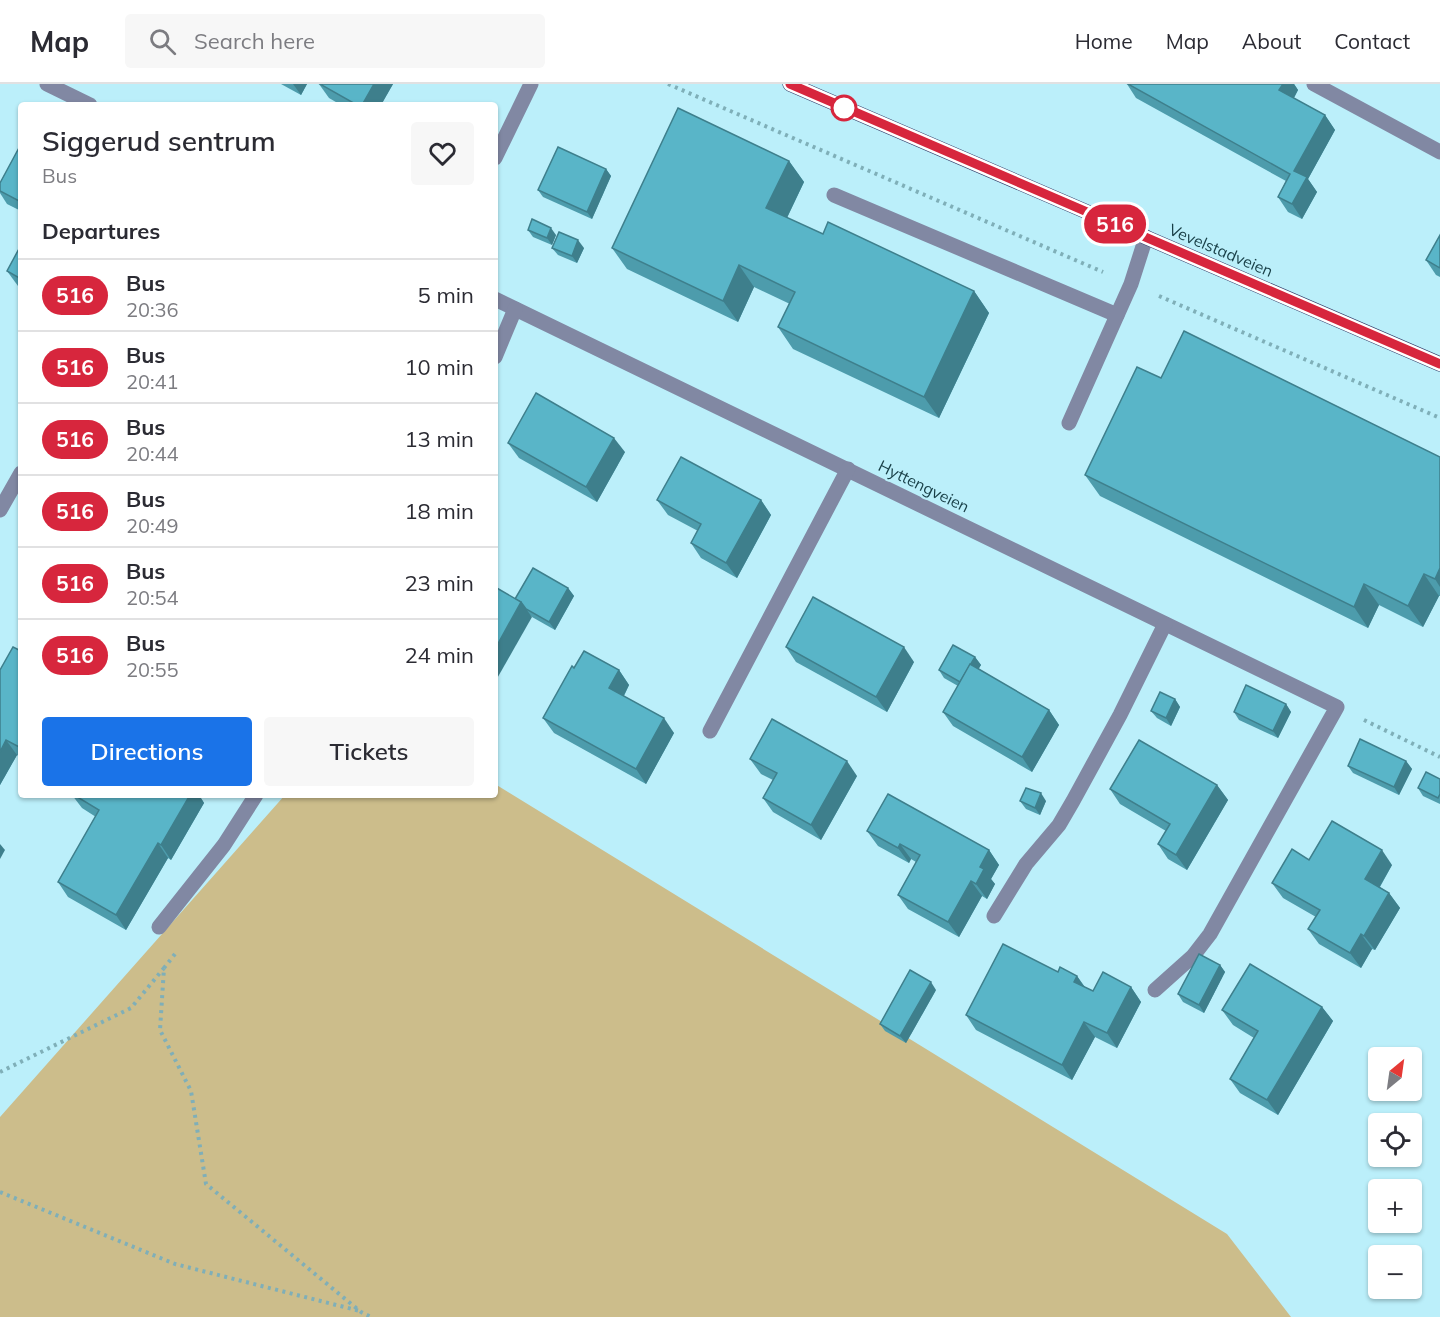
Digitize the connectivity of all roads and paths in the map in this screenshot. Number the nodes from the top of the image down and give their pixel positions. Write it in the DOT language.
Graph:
graph roads {
  1 [pos="47,84"];
  2 [pos="531,84"];
  3 [pos="668,84"];
  4 [pos="790,84"];
  5 [pos="1314,84"];
  6 [pos="84,102"];
  7 [pos="498,152"];
  8 [pos="1440,152"];
  9 [pos="834,195"];
  10 [pos="1146,237"];
  11 [pos="1131,284"];
  12 [pos="498,300"];
  13 [pos="515,309"];
  14 [pos="1117,315"];
  15 [pos="498,350"];
  16 [pos="1440,364"];
  17 [pos="1440,418"];
  18 [pos="1069,423"];
  19 [pos="848,469"];
  20 [pos="18,478"];
  21 [pos="0,510"];
  22 [pos="1165,624"];
  23 [pos="1337,707"];
  24 [pos="710,731"];
  25 [pos="1440,757"];
  26 [pos="254,798"];
  27 [pos="994,916"];
  28 [pos="159,927"];
  29 [pos="179,950"];
  30 [pos="164,968"];
  31 [pos="1155,990"];
  32 [pos="0,1072"];
  33 [pos="0,1192"];
  34 [pos="362,1312"];
  35 [pos="371,1317"];
  1 -- 6 [label="street"];
  2 -- 7 [label="street"];
  3 -- 11 [label="path"];
  4 -- 10 [label="main road, Vevelstadveien"];
  5 -- 8 [label="street"];
  9 -- 14 [label="street"];
  10 -- 11 [label="street"];
  10 -- 16 [label="main road, Vevelstadveien"];
  11 -- 14 [label="street"];
  11 -- 17 [label="path"];
  12 -- 13 [label="street, Hyttengveien"];
  13 -- 15 [label="street"];
  13 -- 19 [label="street, Hyttengveien"];
  14 -- 18 [label="street"];
  19 -- 22 [label="street, Hyttengveien"];
  19 -- 24 [label="street"];
  20 -- 21 [label="street"];
  22 -- 23 [label="street, Hyttengveien"];
  22 -- 27 [label="street"];
  23 -- 25 [label="path"];
  23 -- 31 [label="street"];
  26 -- 28 [label="street"];
  29 -- 30 [label="path"];
  30 -- 32 [label="path"];
  30 -- 34 [label="path"];
  33 -- 34 [label="path"];
  34 -- 35 [label="path"];
}
